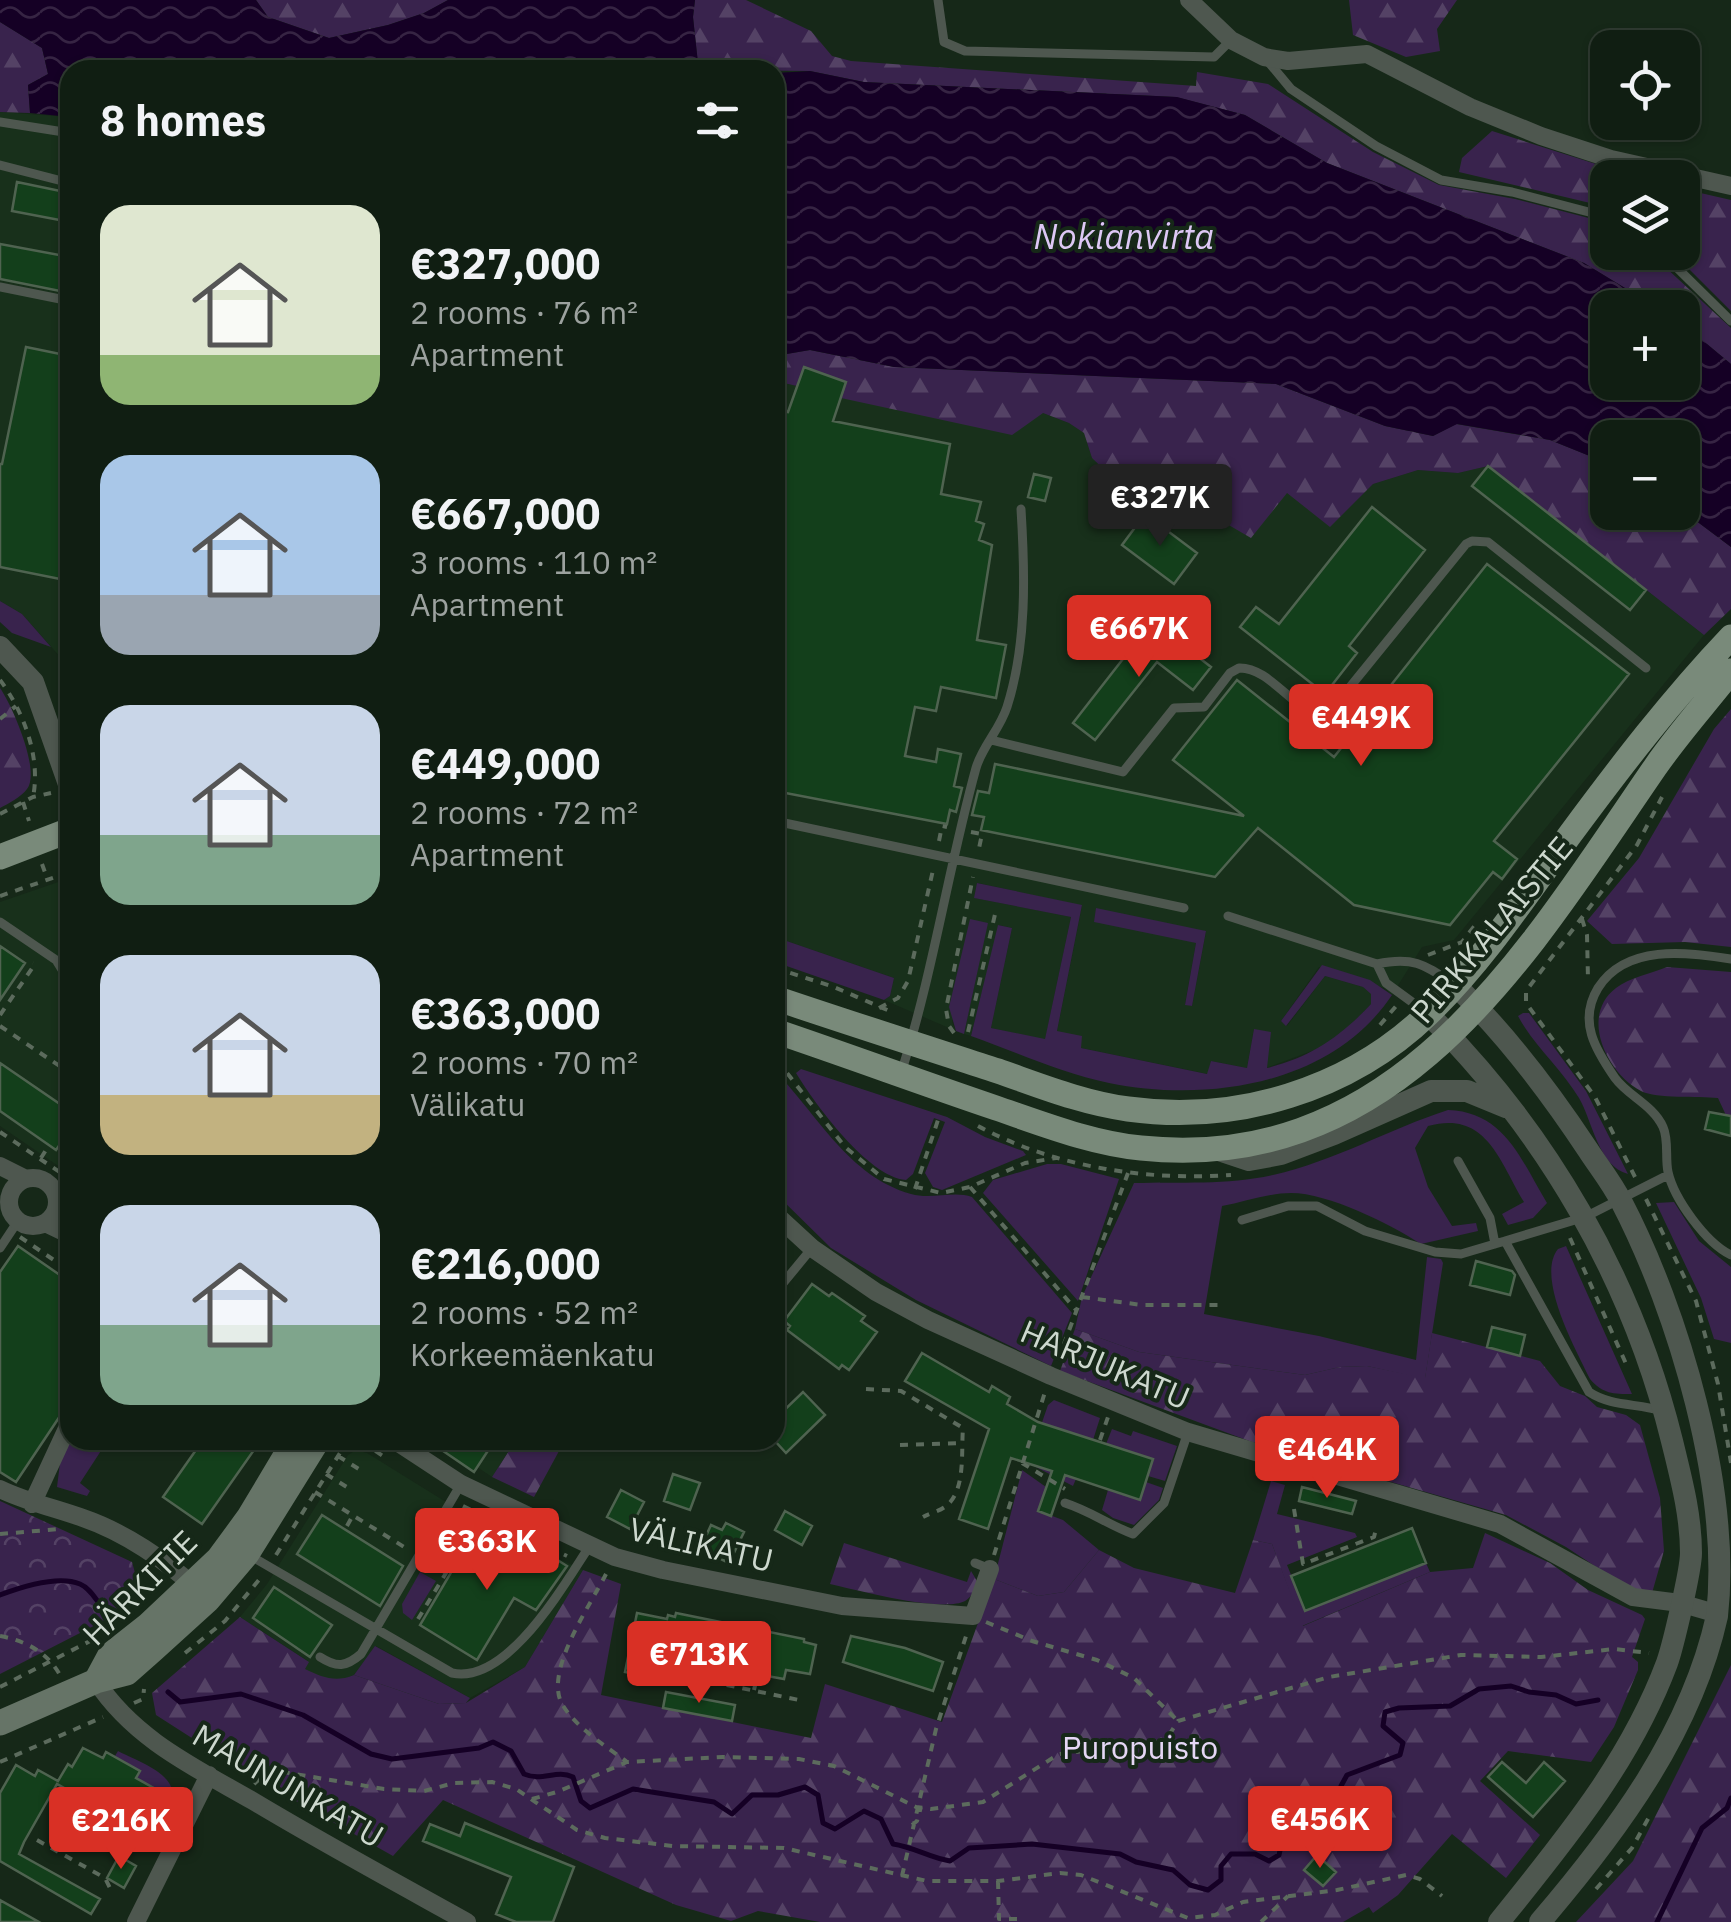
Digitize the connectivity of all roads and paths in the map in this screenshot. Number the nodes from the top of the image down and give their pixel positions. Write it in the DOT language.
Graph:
graph roads {
  1 [pos="938,0"];
  2 [pos="1189,0"];
  3 [pos="1232,40"];
  4 [pos="1264,57"];
  5 [pos="0,122"];
  6 [pos="60,131"];
  7 [pos="0,165"];
  8 [pos="60,180"];
  9 [pos="1731,186"];
  10 [pos="1590,212"];
  11 [pos="1679,270"];
  12 [pos="0,287"];
  13 [pos="60,299"];
  14 [pos="1731,321"];
  15 [pos="1021,509"];
  16 [pos="1731,637"];
  17 [pos="0,648"];
  18 [pos="1646,668"];
  19 [pos="1731,671"];
  20 [pos="0,680"];
  21 [pos="16,706"];
  22 [pos="0,719"];
  23 [pos="991,740"];
  24 [pos="60,786"];
  25 [pos="60,790"];
  26 [pos="33,797"];
  27 [pos="0,814"];
  28 [pos="785,822"];
  29 [pos="962,830"];
  30 [pos="60,834"];
  31 [pos="936,853"];
  32 [pos="0,856"];
  33 [pos="956,857"];
  34 [pos="976,861"];
  35 [pos="60,875"];
  36 [pos="0,896"];
  37 [pos="1184,908"];
  38 [pos="996,910"];
  39 [pos="1228,916"];
  40 [pos="1582,918"];
  41 [pos="0,922"];
  42 [pos="24,956"];
  43 [pos="1731,960"];
  44 [pos="1377,964"];
  45 [pos="60,966"];
  46 [pos="1454,986"];
  47 [pos="1526,991"];
  48 [pos="1592,998"];
  49 [pos="785,1001"];
  50 [pos="1526,1003"];
  51 [pos="1478,1007"];
  52 [pos="880,1008"];
  53 [pos="1428,1014"];
  54 [pos="0,1016"];
  55 [pos="0,1026"];
  56 [pos="968,1032"];
  57 [pos="785,1034"];
  58 [pos="956,1036"];
  59 [pos="1451,1036"];
  60 [pos="910,1044"];
  61 [pos="60,1066"];
  62 [pos="785,1072"];
  63 [pos="900,1074"];
  64 [pos="1515,1111"];
  65 [pos="938,1120"];
  66 [pos="0,1132"];
  67 [pos="49,1145"];
  68 [pos="1213,1148"];
  69 [pos="1060,1158"];
  70 [pos="40,1159"];
  71 [pos="1458,1161"];
  72 [pos="0,1166"];
  73 [pos="60,1172"];
  74 [pos="1128,1173"];
  75 [pos="1668,1175"];
  76 [pos="24,1178"];
  77 [pos="970,1187"];
  78 [pos="915,1189"];
  79 [pos="4,1195"];
  80 [pos="1620,1198"];
  81 [pos="60,1200"];
  82 [pos="60,1211"];
  83 [pos="1242,1220"];
  84 [pos="1575,1221"];
  85 [pos="45,1223"];
  86 [pos="785,1223"];
  87 [pos="15,1226"];
  88 [pos="60,1230"];
  89 [pos="1500,1242"];
  90 [pos="0,1248"];
  91 [pos="812,1248"];
  92 [pos="1731,1255"];
  93 [pos="60,1262"];
  94 [pos="785,1281"];
  95 [pos="1082,1297"];
  96 [pos="1224,1304"];
  97 [pos="1077,1311"];
  98 [pos="1630,1371"];
  99 [pos="1052,1376"];
  100 [pos="866,1390"];
  101 [pos="1665,1411"];
  102 [pos="1108,1417"];
  103 [pos="1188,1432"];
  104 [pos="1100,1440"];
  105 [pos="962,1443"];
  106 [pos="60,1444"];
  107 [pos="900,1445"];
  108 [pos="288,1450"];
  109 [pos="326,1450"];
  110 [pos="331,1450"];
  111 [pos="409,1450"];
  112 [pos="1022,1463"];
  113 [pos="362,1471"];
  114 [pos="326,1474"];
  115 [pos="461,1484"];
  116 [pos="0,1489"];
  117 [pos="350,1490"];
  118 [pos="315,1492"];
  119 [pos="1065,1502"];
  120 [pos="32,1504"];
  121 [pos="1294,1509"];
  122 [pos="1095,1513"];
  123 [pos="353,1515"];
  124 [pos="480,1516"];
  125 [pos="924,1517"];
  126 [pos="346,1526"];
  127 [pos="68,1528"];
  128 [pos="1376,1529"];
  129 [pos="0,1534"];
  130 [pos="589,1547"];
  131 [pos="246,1554"];
  132 [pos="418,1556"];
  133 [pos="615,1557"];
  134 [pos="982,1566"];
  135 [pos="446,1573"];
  136 [pos="200,1592"];
  137 [pos="1680,1603"];
  138 [pos="1718,1614"];
  139 [pos="973,1616"];
  140 [pos="418,1619"];
  141 [pos="376,1628"];
  142 [pos="112,1629"];
  143 [pos="0,1636"];
  144 [pos="1654,1640"];
  145 [pos="668,1650"];
  146 [pos="320,1658"];
  147 [pos="710,1658"];
  148 [pos="53,1662"];
  149 [pos="759,1668"];
  150 [pos="664,1672"];
  151 [pos="706,1680"];
  152 [pos="96,1681"];
  153 [pos="662,1684"];
  154 [pos="0,1688"];
  155 [pos="754,1690"];
  156 [pos="143,1699"];
  157 [pos="799,1700"];
  158 [pos="116,1710"];
  159 [pos="1178,1721"];
  160 [pos="0,1723"];
  161 [pos="0,1762"];
  162 [pos="627,1762"];
  163 [pos="209,1776"];
  164 [pos="256,1782"];
  165 [pos="532,1799"];
  166 [pos="918,1807"];
  167 [pos="37,1840"];
  168 [pos="902,1876"];
  169 [pos="998,1881"];
  170 [pos="111,1890"];
  171 [pos="1288,1896"];
  172 [pos="1442,1896"];
  173 [pos="136,1922"];
  174 [pos="467,1922"];
  175 [pos="1021,1922"];
  176 [pos="1261,1922"];
  177 [pos="1499,1922"];
  178 [pos="1540,1922"];
  1 -- 3 [label="lane"];
  2 -- 3 [label="street"];
  3 -- 4 [label="street"];
  4 -- 9 [label="street"];
  4 -- 10 [label="lane"];
  5 -- 6 [label="lane"];
  7 -- 8 [label="lane"];
  11 -- 14 [label="lane"];
  12 -- 13 [label="lane"];
  15 -- 23 [label="lane"];
  16 -- 46 [label="main road, PIRKKALAISTIE"];
  17 -- 24 [label="street"];
  18 -- 23 [label="lane"];
  19 -- 51 [label="main road, PIRKKALAISTIE"];
  20 -- 21 [label="path"];
  21 -- 22 [label="path"];
  21 -- 26 [label="path"];
  23 -- 29 [label="lane"];
  25 -- 26 [label="path"];
  26 -- 27 [label="path"];
  28 -- 31 [label="lane"];
  29 -- 31 [label="path"];
  29 -- 33 [label="lane"];
  29 -- 34 [label="path"];
  30 -- 32 [label="main road"];
  31 -- 33 [label="lane"];
  31 -- 52 [label="path"];
  33 -- 34 [label="lane"];
  33 -- 60 [label="lane"];
  34 -- 37 [label="lane"];
  34 -- 58 [label="path"];
  35 -- 36 [label="path"];
  38 -- 56 [label="path"];
  39 -- 44 [label="lane"];
  40 -- 48 [label="path"];
  41 -- 45 [label="lane"];
  42 -- 54 [label="path"];
  43 -- 48 [label="lane"];
  44 -- 46 [label="lane"];
  44 -- 53 [label="lane"];
  46 -- 51 [label="street"];
  46 -- 53 [label="main road, PIRKKALAISTIE"];
  47 -- 50 [label="path"];
  48 -- 75 [label="lane"];
  49 -- 60 [label="main road, PIRKKALAISTIE"];
  51 -- 59 [label="main road, PIRKKALAISTIE"];
  51 -- 80 [label="street"];
  53 -- 59 [label="street"];
  53 -- 60 [label="main road, PIRKKALAISTIE"];
  55 -- 61 [label="path"];
  57 -- 63 [label="main road, PIRKKALAISTIE"];
  59 -- 64 [label="street"];
  59 -- 68 [label="main road, PIRKKALAISTIE"];
  60 -- 63 [label="lane"];
  62 -- 78 [label="path"];
  63 -- 68 [label="main road, PIRKKALAISTIE"];
  64 -- 68 [label="street"];
  64 -- 84 [label="street"];
  65 -- 78 [label="path"];
  66 -- 70 [label="path"];
  67 -- 70 [label="path"];
  69 -- 77 [label="path"];
  70 -- 73 [label="path"];
  71 -- 89 [label="lane"];
  72 -- 76 [label="street"];
  74 -- 95 [label="path"];
  75 -- 80 [label="lane"];
  75 -- 92 [label="lane"];
  76 -- 79 [label="street"];
  76 -- 81 [label="street"];
  77 -- 78 [label="path"];
  77 -- 97 [label="path"];
  79 -- 87 [label="street"];
  80 -- 84 [label="lane"];
  80 -- 138 [label="street"];
  82 -- 85 [label="street"];
  83 -- 89 [label="lane"];
  84 -- 89 [label="lane"];
  84 -- 98 [label="path"];
  84 -- 101 [label="street"];
  85 -- 87 [label="street"];
  85 -- 88 [label="street"];
  86 -- 91 [label="street, HARJUKATU"];
  87 -- 90 [label="lane"];
  87 -- 93 [label="path"];
  89 -- 101 [label="lane"];
  91 -- 94 [label="lane"];
  91 -- 99 [label="street, HARJUKATU"];
  95 -- 96 [label="path"];
  95 -- 97 [label="path"];
  97 -- 99 [label="path"];
  99 -- 103 [label="street, HARJUKATU"];
  99 -- 112 [label="path"];
  100 -- 105 [label="path"];
  101 -- 137 [label="street"];
  102 -- 104 [label="path"];
  103 -- 122 [label="lane"];
  103 -- 137 [label="street, HARJUKATU"];
  105 -- 107 [label="path"];
  105 -- 125 [label="path"];
  106 -- 120 [label="street"];
  108 -- 136 [label="main road, HÄRKITIE"];
  109 -- 131 [label="main road, HÄRKITIE"];
  110 -- 113 [label="path"];
  111 -- 115 [label="street, VÄLIKATU"];
  112 -- 122 [label="path"];
  112 -- 134 [label="path"];
  114 -- 117 [label="path"];
  115 -- 130 [label="street, VÄLIKATU"];
  115 -- 132 [label="lane"];
  116 -- 120 [label="street"];
  118 -- 123 [label="path"];
  119 -- 122 [label="lane"];
  120 -- 136 [label="street"];
  121 -- 128 [label="path"];
  123 -- 126 [label="path"];
  123 -- 132 [label="path"];
  124 -- 135 [label="path"];
  127 -- 129 [label="path"];
  130 -- 133 [label="street, VÄLIKATU"];
  130 -- 141 [label="lane"];
  131 -- 136 [label="main road, HÄRKITIE"];
  131 -- 141 [label="lane"];
  132 -- 135 [label="path"];
  132 -- 141 [label="lane"];
  133 -- 139 [label="street, VÄLIKATU"];
  133 -- 162 [label="path"];
  134 -- 139 [label="street"];
  135 -- 140 [label="path"];
  136 -- 152 [label="main road, HÄRKITIE"];
  137 -- 138 [label="street, HARJUKATU"];
  137 -- 177 [label="street"];
  138 -- 178 [label="street"];
  139 -- 159 [label="path"];
  139 -- 166 [label="path"];
  141 -- 146 [label="lane"];
  142 -- 148 [label="path"];
  143 -- 148 [label="path"];
  144 -- 159 [label="path"];
  145 -- 150 [label="path"];
  147 -- 151 [label="path"];
  148 -- 154 [label="path"];
  149 -- 155 [label="path"];
  150 -- 151 [label="path"];
  150 -- 153 [label="path"];
  151 -- 155 [label="path"];
  152 -- 158 [label="street, MAUNUNKATU"];
  152 -- 160 [label="main road, HÄRKITIE"];
  155 -- 157 [label="path"];
  156 -- 158 [label="path"];
  158 -- 161 [label="path"];
  158 -- 163 [label="street, MAUNUNKATU"];
  159 -- 166 [label="path"];
  162 -- 165 [label="path"];
  162 -- 166 [label="path"];
  163 -- 173 [label="street"];
  163 -- 174 [label="street, MAUNUNKATU"];
  164 -- 165 [label="path"];
  165 -- 168 [label="path"];
  166 -- 168 [label="path"];
  167 -- 170 [label="path"];
  168 -- 169 [label="path"];
  169 -- 171 [label="path"];
  169 -- 175 [label="path"];
  171 -- 172 [label="path"];
  171 -- 176 [label="path"];
}
